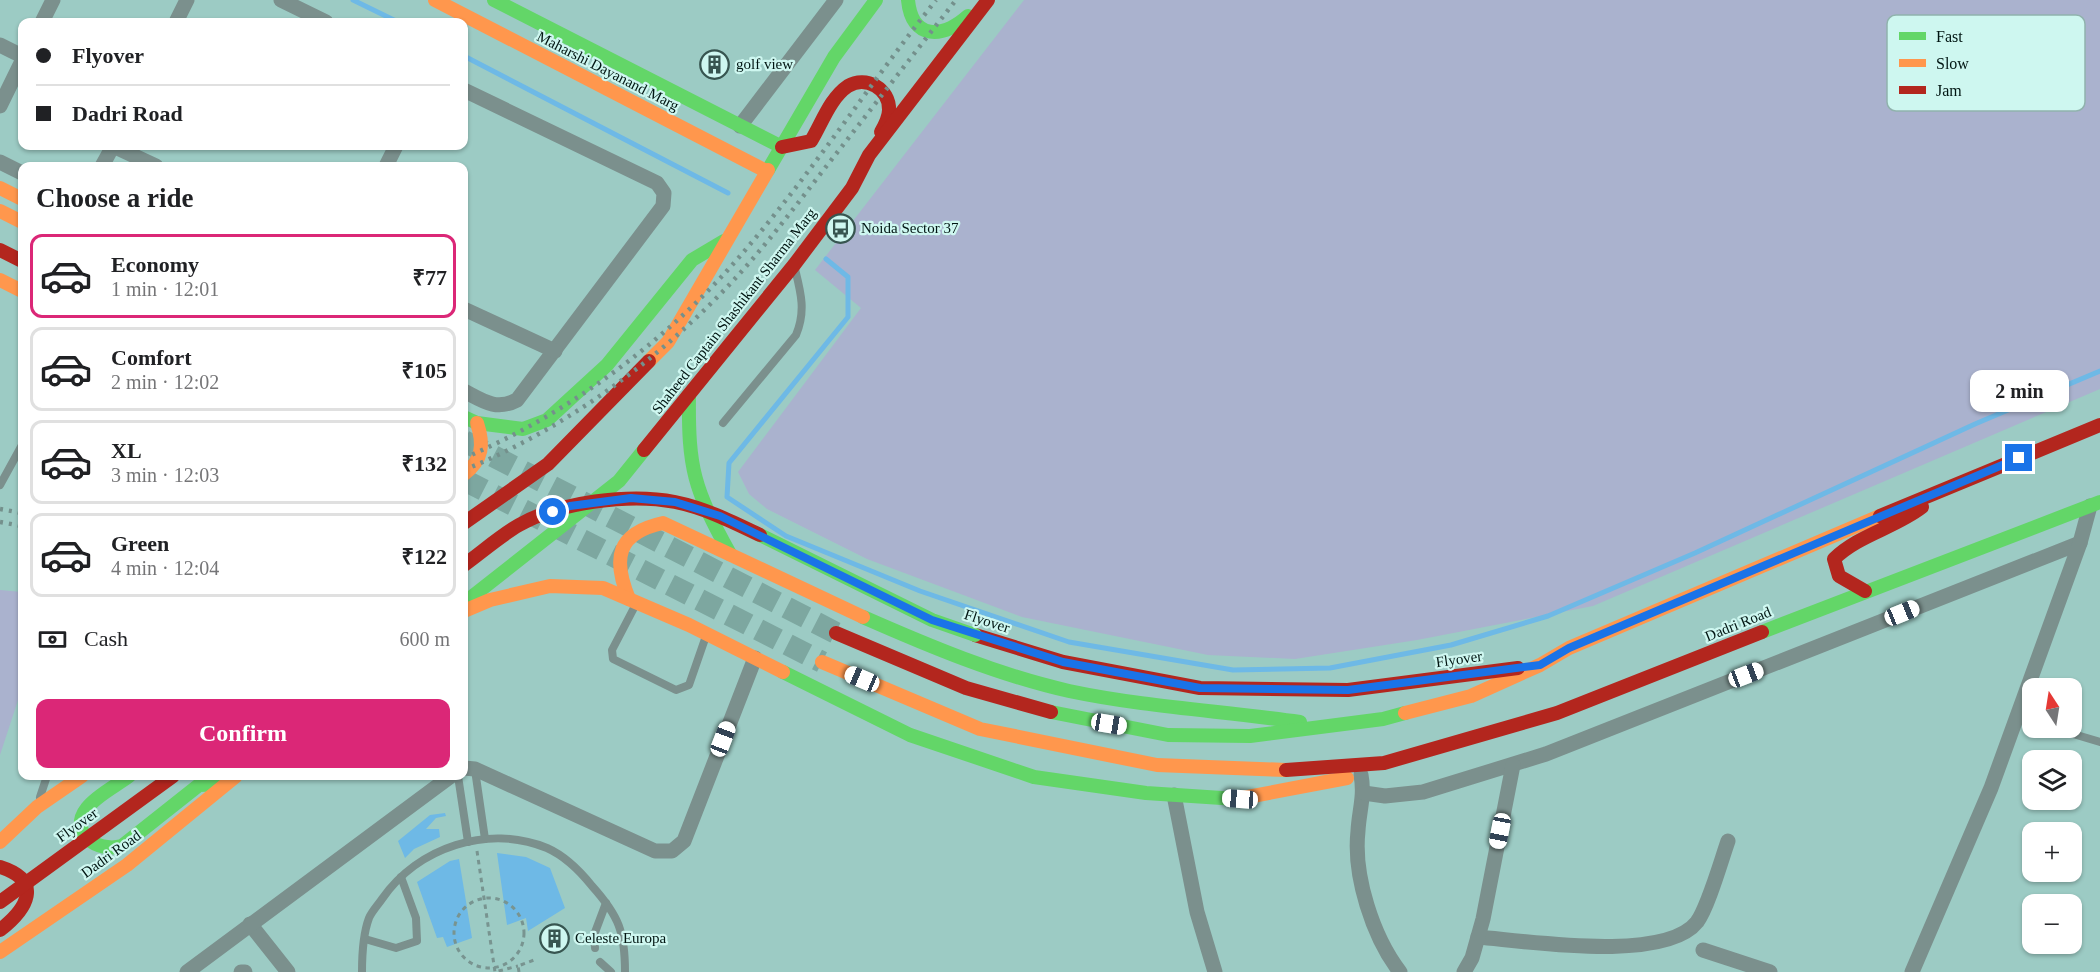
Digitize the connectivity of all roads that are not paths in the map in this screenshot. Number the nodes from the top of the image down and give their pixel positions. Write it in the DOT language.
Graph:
graph roads {
  1 [pos="53,0"];
  2 [pos="187,0"];
  3 [pos="281,0"];
  4 [pos="435,0"];
  5 [pos="494,0"];
  6 [pos="836,0"];
  7 [pos="876,0"];
  8 [pos="908,0"];
  9 [pos="987,0"];
  10 [pos="44,18"];
  11 [pos="178,18"];
  12 [pos="318,18"];
  13 [pos="0,45"];
  14 [pos="18,54"];
  15 [pos="18,69"];
  16 [pos="468,92"];
  17 [pos="0,106"];
  18 [pos="740,126"];
  19 [pos="782,147"];
  20 [pos="122,150"];
  21 [pos="869,155"];
  22 [pos="0,162"];
  23 [pos="147,162"];
  24 [pos="18,171"];
  25 [pos="766,171"];
  26 [pos="0,188"];
  27 [pos="18,197"];
  28 [pos="0,211"];
  29 [pos="18,220"];
  30 [pos="727,239"];
  31 [pos="0,250"];
  32 [pos="18,259"];
  33 [pos="794,265"];
  34 [pos="0,280"];
  35 [pos="18,289"];
  36 [pos="468,311"];
  37 [pos="555,351"];
  38 [pos="468,393"];
  39 [pos="689,395"];
  40 [pos="468,419"];
  41 [pos="477,423"];
  42 [pos="723,423"];
  43 [pos="2100,425"];
  44 [pos="18,452"];
  45 [pos="468,471"];
  46 [pos="0,485"];
  47 [pos="1938,490"];
  48 [pos="2095,504"];
  49 [pos="468,520"];
  50 [pos="2080,543"];
  51 [pos="730,554"];
  52 [pos="468,562"];
  53 [pos="1864,591"];
  54 [pos="468,600"];
  55 [pos="633,601"];
  56 [pos="468,609"];
  57 [pos="836,633"];
  58 [pos="707,634"];
  59 [pos="755,658"];
  60 [pos="822,662"];
  61 [pos="1540,665"];
  62 [pos="2017,717"];
  63 [pos="2022,718"];
  64 [pos="1326,726"];
  65 [pos="2082,737"];
  66 [pos="2100,742"];
  67 [pos="1384,763"];
  68 [pos="1513,765"];
  69 [pos="469,769"];
  70 [pos="1361,776"];
  71 [pos="46,780"];
  72 [pos="76,780"];
  73 [pos="124,780"];
  74 [pos="168,780"];
  75 [pos="230,780"];
  76 [pos="446,780"];
  77 [pos="459,780"];
  78 [pos="1364,792"];
  79 [pos="1174,795"];
  80 [pos="37,807"];
  81 [pos="485,839"];
  82 [pos="472,841"];
  83 [pos="1728,841"];
  84 [pos="0,842"];
  85 [pos="0,867"];
  86 [pos="401,877"];
  87 [pos="0,902"];
  88 [pos="606,903"];
  89 [pos="250,924"];
  90 [pos="0,930"];
  91 [pos="1478,937"];
  92 [pos="365,939"];
  93 [pos="595,948"];
  94 [pos="1703,950"];
  95 [pos="0,952"];
  96 [pos="600,962"];
  97 [pos="187,972"];
  98 [pos="288,972"];
  99 [pos="362,972"];
  100 [pos="611,972"];
  101 [pos="625,972"];
  102 [pos="1215,972"];
  103 [pos="1400,972"];
  104 [pos="1464,972"];
  105 [pos="1770,972"];
  106 [pos="1912,972"];
  1 -- 10 [label="street"];
  2 -- 11 [label="street"];
  3 -- 12 [label="street"];
  4 -- 25 [label="main road, Maharshi Dayanand Marg"];
  5 -- 18 [label="main road, Maharshi Dayanand Marg"];
  6 -- 18 [label="street"];
  7 -- 19 [label="main road"];
  8 -- 9 [label="main road"];
  9 -- 21 [label="main road, Shaheed Captain Shashikant Sharma Marg"];
  13 -- 14 [label="street"];
  15 -- 17 [label="street"];
  16 -- 37 [label="street"];
  18 -- 19 [label="main road, Maharshi Dayanand Marg"];
  19 -- 21 [label="main road"];
  19 -- 25 [label="main road"];
  20 -- 23 [label="street"];
  21 -- 33 [label="main road, Shaheed Captain Shashikant Sharma Marg"];
  22 -- 24 [label="street"];
  25 -- 30 [label="main road"];
  26 -- 27 [label="main road"];
  28 -- 29 [label="main road"];
  30 -- 41 [label="main road"];
  30 -- 49 [label="main road"];
  31 -- 32 [label="main road"];
  33 -- 39 [label="main road, Shaheed Captain Shashikant Sharma Marg"];
  33 -- 42 [label="lane"];
  34 -- 35 [label="main road"];
  36 -- 37 [label="street"];
  37 -- 38 [label="street"];
  39 -- 51 [label="main road"];
  39 -- 54 [label="main road, Shaheed Captain Shashikant Sharma Marg"];
  40 -- 41 [label="main road"];
  41 -- 45 [label="main road"];
  43 -- 47 [label="main road"];
  44 -- 46 [label="lane"];
  47 -- 53 [label="main road"];
  47 -- 61 [label="main road"];
  48 -- 50 [label="street"];
  48 -- 53 [label="main road, Dadri Road"];
  50 -- 62 [label="street"];
  50 -- 68 [label="street"];
  51 -- 55 [label="main road"];
  51 -- 64 [label="main road"];
  52 -- 61 [label="main road, Flyover, bridge"];
  53 -- 67 [label="main road, Dadri Road"];
  55 -- 56 [label="main road"];
  55 -- 58 [label="main road"];
  55 -- 58 [label="lane"];
  57 -- 64 [label="main road"];
  58 -- 59 [label="main road"];
  59 -- 69 [label="street"];
  59 -- 79 [label="main road"];
  60 -- 67 [label="main road"];
  61 -- 64 [label="main road"];
  62 -- 63 [label="lane"];
  62 -- 106 [label="street"];
  65 -- 66 [label="lane"];
  67 -- 70 [label="main road"];
  68 -- 78 [label="street"];
  68 -- 91 [label="street"];
  69 -- 81 [label="lane"];
  70 -- 78 [label="street"];
  70 -- 79 [label="main road"];
  71 -- 80 [label="lane"];
  72 -- 80 [label="main road"];
  73 -- 75 [label="main road"];
  74 -- 87 [label="main road, Flyover, bridge"];
  75 -- 95 [label="main road, Dadri Road"];
  76 -- 89 [label="street"];
  77 -- 82 [label="lane"];
  78 -- 103 [label="street"];
  79 -- 102 [label="street"];
  80 -- 84 [label="main road"];
  81 -- 82 [label="lane"];
  81 -- 88 [label="lane"];
  82 -- 86 [label="lane"];
  83 -- 91 [label="street"];
  85 -- 90 [label="main road"];
  86 -- 92 [label="lane"];
  86 -- 92 [label="lane"];
  88 -- 93 [label="lane"];
  88 -- 101 [label="lane"];
  89 -- 97 [label="street"];
  89 -- 98 [label="street"];
  91 -- 104 [label="street"];
  92 -- 99 [label="lane"];
  94 -- 105 [label="street"];
  96 -- 100 [label="lane"];
}
